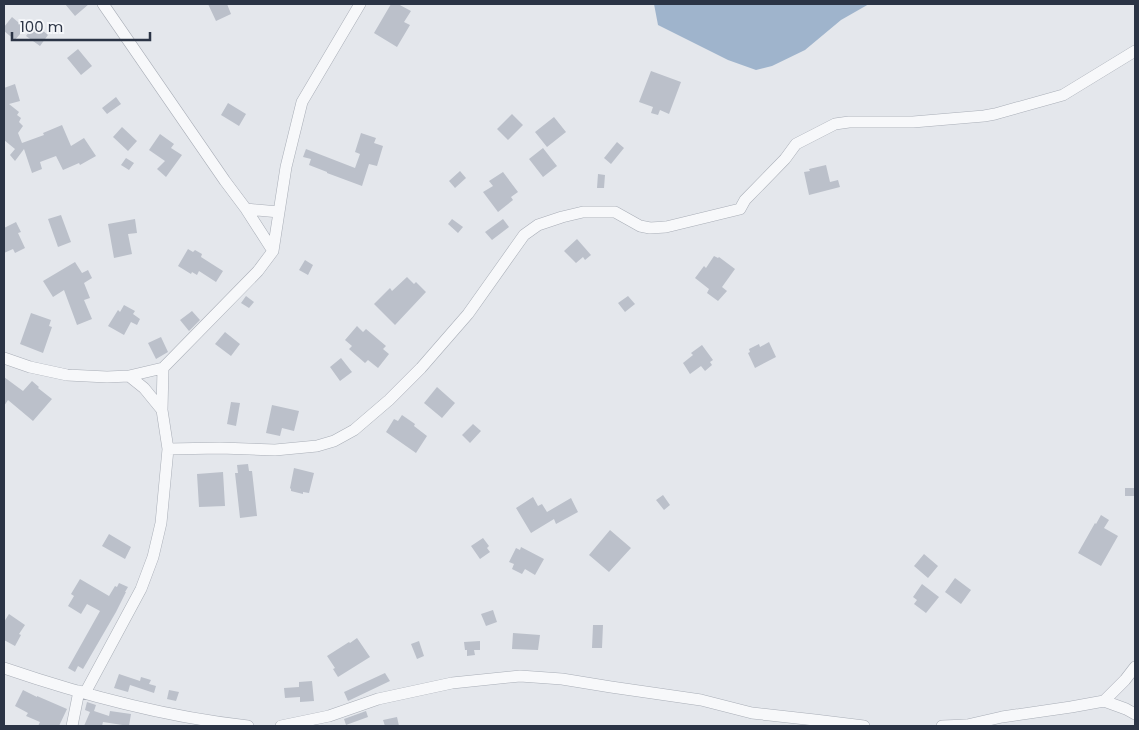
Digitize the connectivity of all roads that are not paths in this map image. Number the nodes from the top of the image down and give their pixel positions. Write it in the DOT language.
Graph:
graph roads {
  1 [pos="102,4"];
  2 [pos="360,4"];
  3 [pos="1135,51"];
  4 [pos="246,209"];
  5 [pos="279,212"];
  6 [pos="273,251"];
  7 [pos="4,358"];
  8 [pos="163,368"];
  9 [pos="129,376"];
  10 [pos="162,410"];
  11 [pos="168,449"];
  12 [pos="4,668"];
  13 [pos="1135,668"];
  14 [pos="82,692"];
  15 [pos="1104,701"];
  16 [pos="1135,714"];
  17 [pos="332,721"];
  18 [pos="72,726"];
  19 [pos="248,726"];
  20 [pos="280,726"];
  21 [pos="864,726"];
  22 [pos="942,726"];
  1 -- 4 [label="street"];
  2 -- 5 [label="street"];
  3 -- 11 [label="street"];
  4 -- 5 [label="street"];
  4 -- 6 [label="street"];
  5 -- 6 [label="street"];
  6 -- 8 [label="street"];
  7 -- 9 [label="street"];
  8 -- 9 [label="street"];
  8 -- 10 [label="street"];
  9 -- 10 [label="street"];
  10 -- 11 [label="street"];
  11 -- 14 [label="street"];
  12 -- 14 [label="street"];
  13 -- 15 [label="street"];
  14 -- 18 [label="street"];
  14 -- 19 [label="street"];
  15 -- 16 [label="street"];
  15 -- 22 [label="street"];
  17 -- 20 [label="street"];
  17 -- 21 [label="street"];
}
